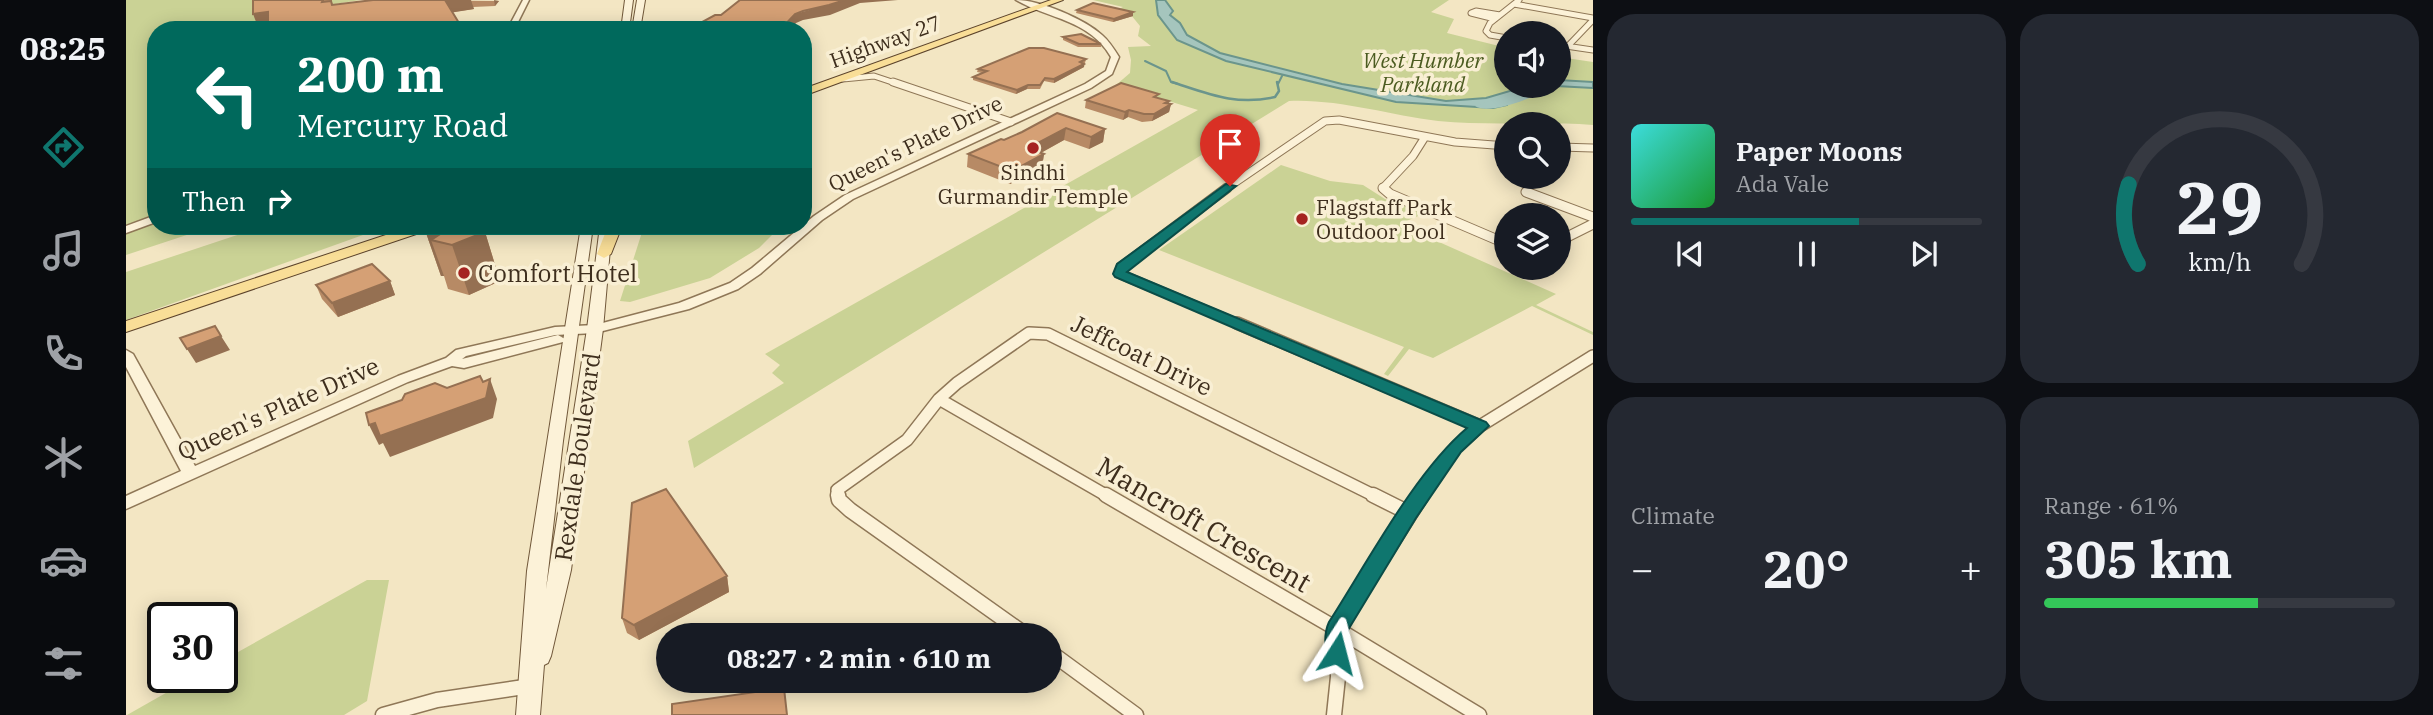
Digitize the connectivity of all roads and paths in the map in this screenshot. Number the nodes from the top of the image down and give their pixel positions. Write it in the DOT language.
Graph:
graph roads {
  1 [pos="526,0"];
  2 [pos="533,0"];
  3 [pos="629,0"];
  4 [pos="640,0"];
  5 [pos="1011,0"];
  6 [pos="1059,0"];
  7 [pos="1506,0"];
  8 [pos="1517,2"];
  9 [pos="1033,5"];
  10 [pos="1593,19"];
  11 [pos="515,21"];
  12 [pos="522,21"];
  13 [pos="626,21"];
  14 [pos="637,21"];
  15 [pos="1495,21"];
  16 [pos="1494,22"];
  17 [pos="1494,34"];
  18 [pos="1571,44"];
  19 [pos="1571,47"];
  20 [pos="1593,50"];
  21 [pos="874,71"];
  22 [pos="812,82"];
  23 [pos="812,90"];
  24 [pos="1011,122"];
  25 [pos="1425,137"];
  26 [pos="1494,145"];
  27 [pos="1571,147"];
  28 [pos="1593,148"];
  29 [pos="1526,192"];
  30 [pos="1593,217"];
  31 [pos="147,221"];
  32 [pos="812,223"];
  33 [pos="1593,224"];
  34 [pos="126,227"];
  35 [pos="394,235"];
  36 [pos="584,235"];
  37 [pos="605,235"];
  38 [pos="611,235"];
  39 [pos="798,235"];
  40 [pos="1571,236"];
  41 [pos="1494,238"];
  42 [pos="604,254"];
  43 [pos="255,286"];
  44 [pos="126,327"];
  45 [pos="595,329"];
  46 [pos="569,333"];
  47 [pos="126,339"];
  48 [pos="126,354"];
  49 [pos="1593,356"];
  50 [pos="939,398"];
  51 [pos="1480,426"];
  52 [pos="191,474"];
  53 [pos="126,503"];
  54 [pos="1409,513"];
  55 [pos="1009,623"];
  56 [pos="1337,629"];
  57 [pos="1062,661"];
  58 [pos="533,685"];
  59 [pos="383,715"];
  60 [pos="528,715"];
  61 [pos="1136,715"];
  62 [pos="1334,715"];
  63 [pos="1479,715"];
  1 -- 11 [label="street"];
  2 -- 12 [label="street"];
  3 -- 13 [label="main road"];
  4 -- 14 [label="main road"];
  5 -- 9 [label="street, Queen's Plate Drive"];
  6 -- 9 [label="main road, Highway 27"];
  7 -- 8 [label="street"];
  8 -- 10 [label="street"];
  8 -- 15 [label="street"];
  9 -- 21 [label="main road, Highway 27"];
  9 -- 22 [label="main road, Highway 27"];
  9 -- 24 [label="street, Queen's Plate Drive"];
  10 -- 18 [label="street"];
  16 -- 17 [label="street"];
  19 -- 20 [label="street"];
  21 -- 23 [label="main road, Highway 27"];
  21 -- 24 [label="street"];
  24 -- 32 [label="street, Queen's Plate Drive"];
  25 -- 26 [label="street"];
  25 -- 41 [label="street"];
  25 -- 51 [label="street"];
  27 -- 28 [label="street"];
  29 -- 30 [label="street"];
  31 -- 34 [label="street"];
  33 -- 40 [label="street"];
  35 -- 43 [label="main road"];
  36 -- 46 [label="main road, Rexdale Boulevard"];
  37 -- 42 [label="main road, Rexdale Boulevard"];
  38 -- 42 [label="main road"];
  39 -- 45 [label="street, Queen's Plate Drive"];
  42 -- 45 [label="main road, Rexdale Boulevard"];
  43 -- 44 [label="main road"];
  43 -- 47 [label="main road"];
  45 -- 46 [label="street, Queen's Plate Drive"];
  45 -- 58 [label="main road, Rexdale Boulevard"];
  46 -- 52 [label="street, Queen's Plate Drive"];
  46 -- 58 [label="main road, Rexdale Boulevard"];
  48 -- 52 [label="street"];
  49 -- 51 [label="street"];
  50 -- 54 [label="street, Jeffcoat Drive"];
  50 -- 55 [label="street, Jeffcoat Drive"];
  50 -- 56 [label="street, Mancroft Crescent"];
  51 -- 54 [label="street"];
  52 -- 53 [label="street, Queen's Plate Drive"];
  54 -- 56 [label="street"];
  56 -- 62 [label="street"];
  56 -- 63 [label="street, Mancroft Crescent"];
  57 -- 61 [label="street"];
  58 -- 59 [label="street"];
  58 -- 60 [label="main road, Rexdale Boulevard"];
}
